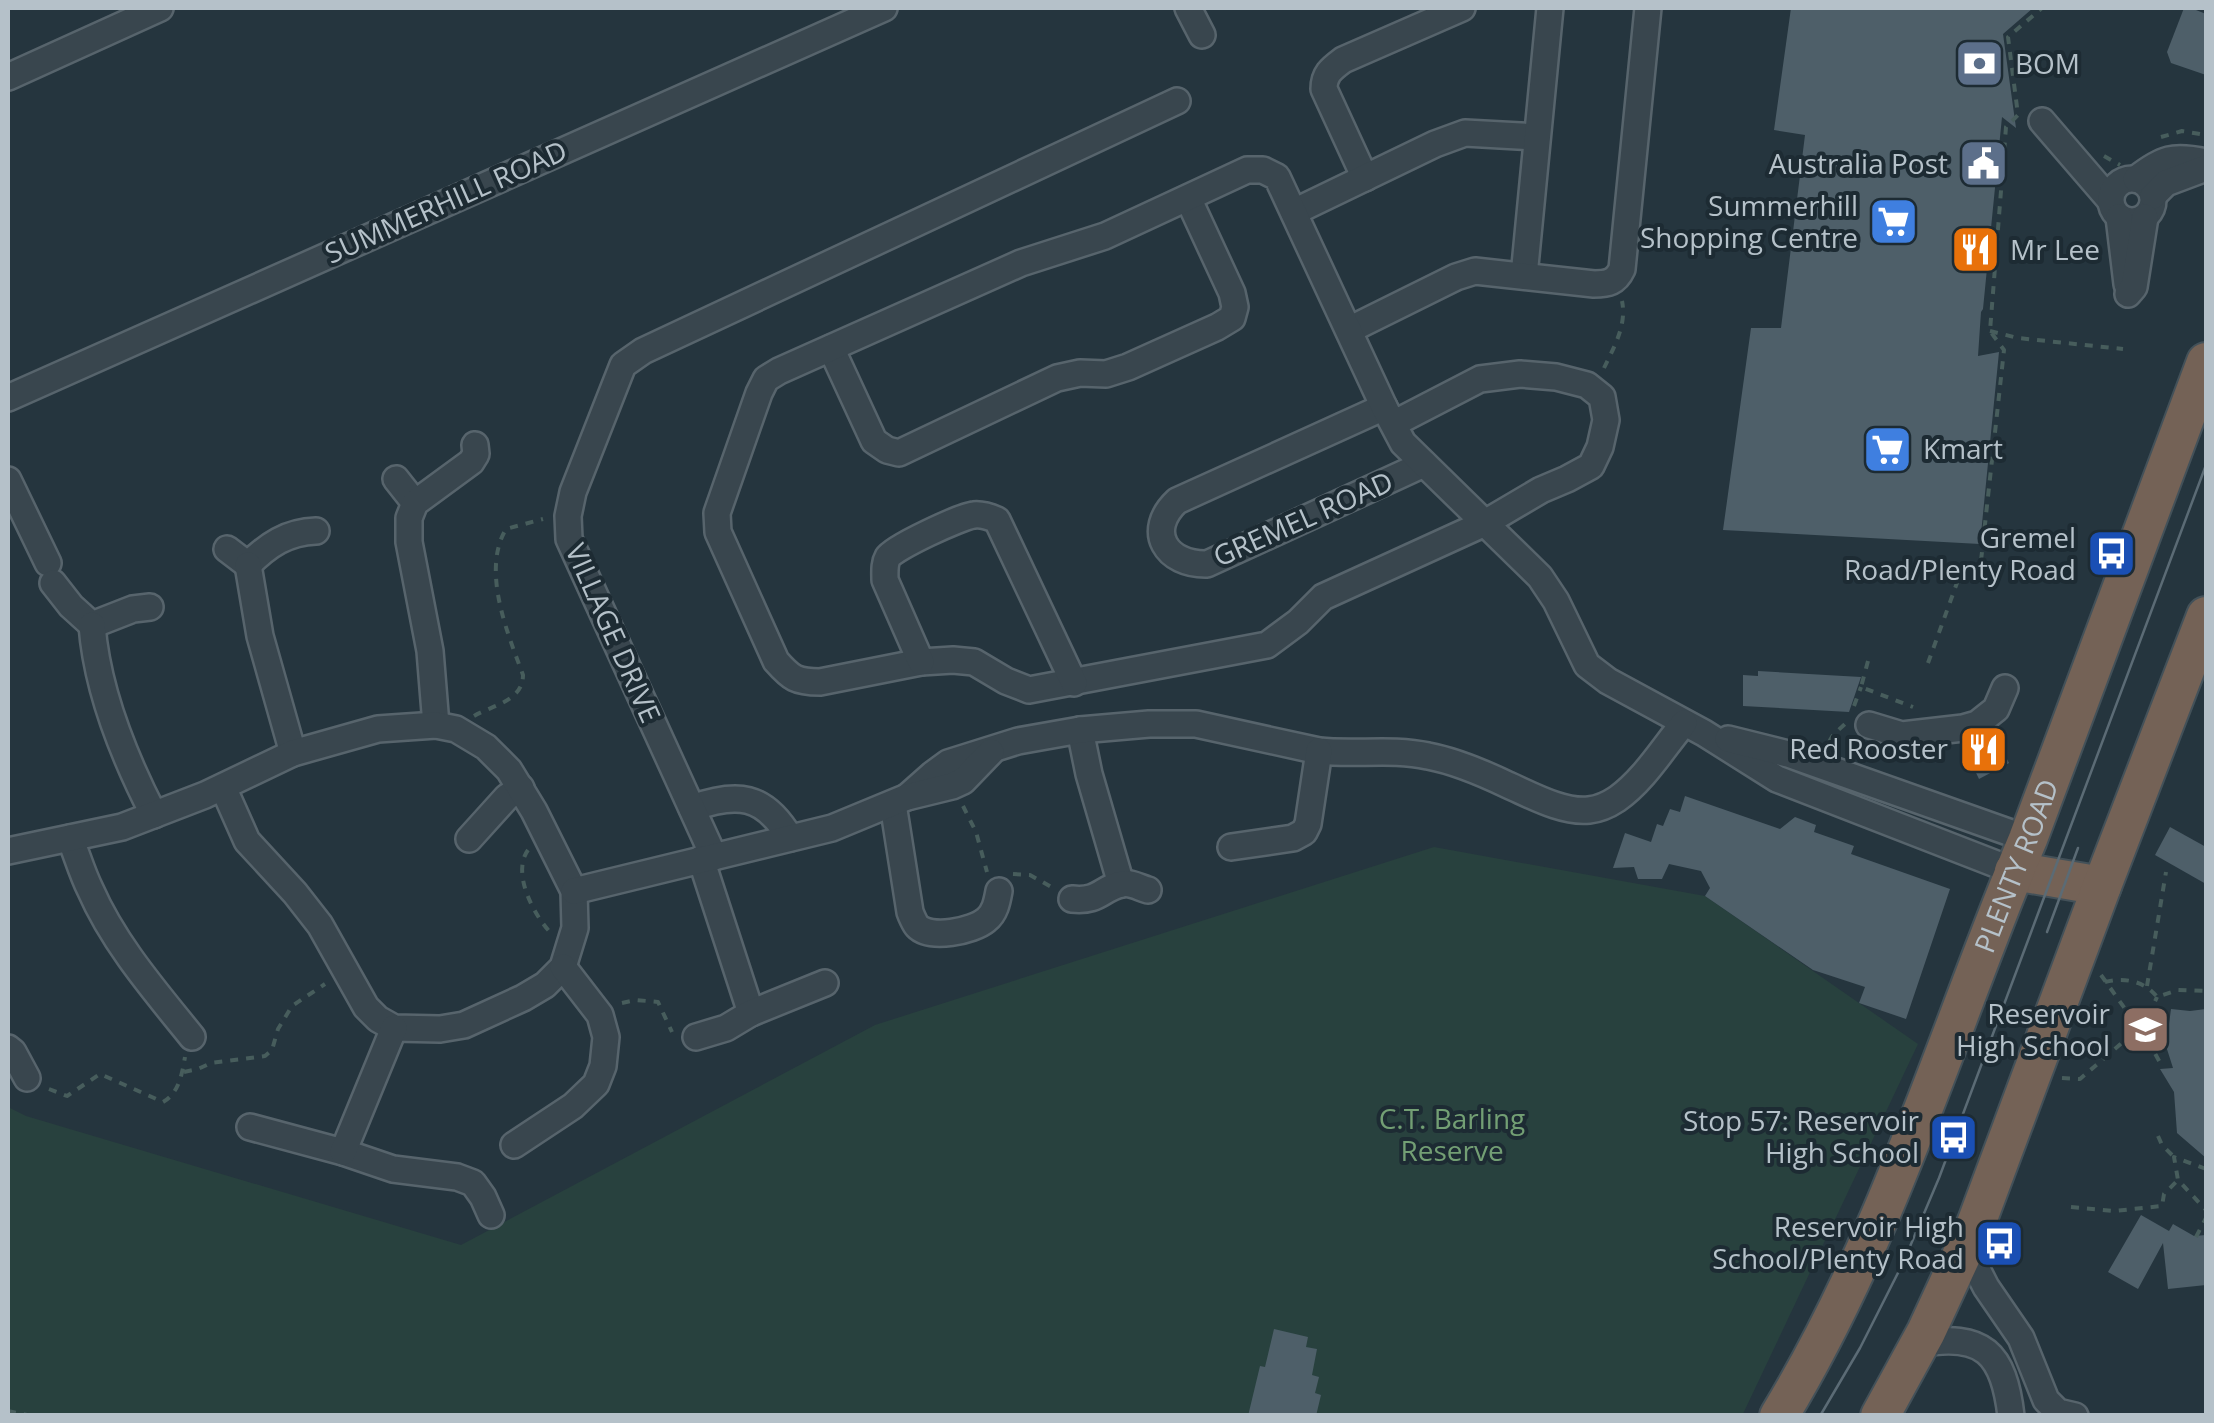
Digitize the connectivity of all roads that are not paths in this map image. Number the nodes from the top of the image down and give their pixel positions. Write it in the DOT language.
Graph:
graph roads {
  1 [pos="160,8"];
  2 [pos="884,8"];
  3 [pos="1188,8"];
  4 [pos="1462,8"];
  5 [pos="1550,8"];
  6 [pos="1648,8"];
  7 [pos="1202,35"];
  8 [pos="8,77"];
  9 [pos="1177,101"];
  10 [pos="2042,121"];
  11 [pos="1537,137"];
  12 [pos="2206,165"];
  13 [pos="1365,178"];
  14 [pos="1188,198"];
  15 [pos="1294,212"];
  16 [pos="1524,276"];
  17 [pos="1349,330"];
  18 [pos="831,348"];
  19 [pos="2206,362"];
  20 [pos="8,398"];
  21 [pos="1389,416"];
  22 [pos="474,445"];
  23 [pos="1424,464"];
  24 [pos="396,479"];
  25 [pos="8,480"];
  26 [pos="415,503"];
  27 [pos="1485,523"];
  28 [pos="316,531"];
  29 [pos="150,607"];
  30 [pos="2206,616"];
  31 [pos="92,625"];
  32 [pos="921,662"];
  33 [pos="1074,683"];
  34 [pos="2005,688"];
  35 [pos="1870,724"];
  36 [pos="448,728"];
  37 [pos="1694,728"];
  38 [pos="1080,730"];
  39 [pos="1319,751"];
  40 [pos="293,753"];
  41 [pos="223,787"];
  42 [pos="521,788"];
  43 [pos="900,800"];
  44 [pos="692,808"];
  45 [pos="154,815"];
  46 [pos="70,838"];
  47 [pos="790,838"];
  48 [pos="468,839"];
  49 [pos="1231,847"];
  50 [pos="8,851"];
  51 [pos="2021,855"];
  52 [pos="707,858"];
  53 [pos="1002,880"];
  54 [pos="1121,884"];
  55 [pos="2102,886"];
  56 [pos="1148,890"];
  57 [pos="574,891"];
  58 [pos="1072,898"];
  59 [pos="563,966"];
  60 [pos="824,983"];
  61 [pos="751,1012"];
  62 [pos="394,1028"];
  63 [pos="190,1035"];
  64 [pos="696,1037"];
  65 [pos="8,1048"];
  66 [pos="27,1078"];
  67 [pos="250,1127"];
  68 [pos="514,1145"];
  69 [pos="344,1152"];
  70 [pos="491,1215"];
  71 [pos="1965,1246"];
  72 [pos="1919,1344"];
  73 [pos="2097,1415"];
  74 [pos="1779,1416"];
  75 [pos="1880,1416"];
  76 [pos="2012,1416"];
  77 [pos="2078,1416"];
  1 -- 8 [label="street"];
  2 -- 20 [label="street, SUMMERHILL ROAD"];
  3 -- 7 [label="street"];
  4 -- 13 [label="street"];
  5 -- 11 [label="street"];
  6 -- 16 [label="street"];
  9 -- 44 [label="street, VILLAGE DRIVE"];
  10 -- 12 [label="street"];
  11 -- 13 [label="street"];
  11 -- 16 [label="street"];
  13 -- 15 [label="street"];
  14 -- 15 [label="street, GREMEL ROAD"];
  14 -- 18 [label="street, GREMEL ROAD"];
  14 -- 18 [label="street"];
  15 -- 17 [label="street, GREMEL ROAD"];
  16 -- 17 [label="street"];
  17 -- 21 [label="street, GREMEL ROAD"];
  18 -- 32 [label="street, GREMEL ROAD"];
  19 -- 51 [label="highway, PLENTY ROAD"];
  21 -- 23 [label="street, GREMEL ROAD"];
  21 -- 23 [label="street, GREMEL ROAD"];
  21 -- 27 [label="street, GREMEL ROAD"];
  22 -- 26 [label="street"];
  23 -- 27 [label="street, GREMEL ROAD"];
  24 -- 26 [label="street"];
  25 -- 31 [label="street"];
  26 -- 36 [label="street"];
  27 -- 33 [label="street, GREMEL ROAD"];
  27 -- 37 [label="street, GREMEL ROAD"];
  28 -- 40 [label="street"];
  29 -- 31 [label="street"];
  30 -- 55 [label="highway"];
  31 -- 45 [label="street"];
  32 -- 33 [label="street, GREMEL ROAD"];
  32 -- 33 [label="street"];
  34 -- 35 [label="street"];
  36 -- 40 [label="street"];
  36 -- 42 [label="street"];
  37 -- 39 [label="street"];
  37 -- 51 [label="street, GREMEL ROAD"];
  37 -- 51 [label="street, GREMEL ROAD"];
  38 -- 39 [label="street"];
  38 -- 43 [label="street"];
  38 -- 54 [label="street"];
  39 -- 49 [label="street"];
  40 -- 41 [label="street"];
  41 -- 45 [label="street"];
  41 -- 62 [label="street"];
  42 -- 48 [label="street"];
  42 -- 57 [label="street"];
  43 -- 47 [label="street"];
  43 -- 53 [label="street"];
  44 -- 47 [label="street"];
  44 -- 52 [label="street, VILLAGE DRIVE"];
  45 -- 46 [label="street"];
  46 -- 50 [label="street"];
  46 -- 63 [label="street"];
  47 -- 52 [label="street"];
  51 -- 55 [label="highway"];
  51 -- 74 [label="highway, PLENTY ROAD"];
  52 -- 57 [label="street"];
  52 -- 61 [label="street, VILLAGE DRIVE"];
  54 -- 56 [label="street"];
  54 -- 58 [label="street"];
  55 -- 71 [label="highway"];
  57 -- 59 [label="street"];
  59 -- 62 [label="street"];
  59 -- 68 [label="street"];
  60 -- 61 [label="street"];
  61 -- 64 [label="street"];
  62 -- 69 [label="street"];
  65 -- 66 [label="street"];
  67 -- 69 [label="street"];
  69 -- 70 [label="street"];
  71 -- 72 [label="highway"];
  71 -- 77 [label="street"];
  72 -- 75 [label="highway"];
  72 -- 76 [label="street"];
  73 -- 77 [label="street"];
}
